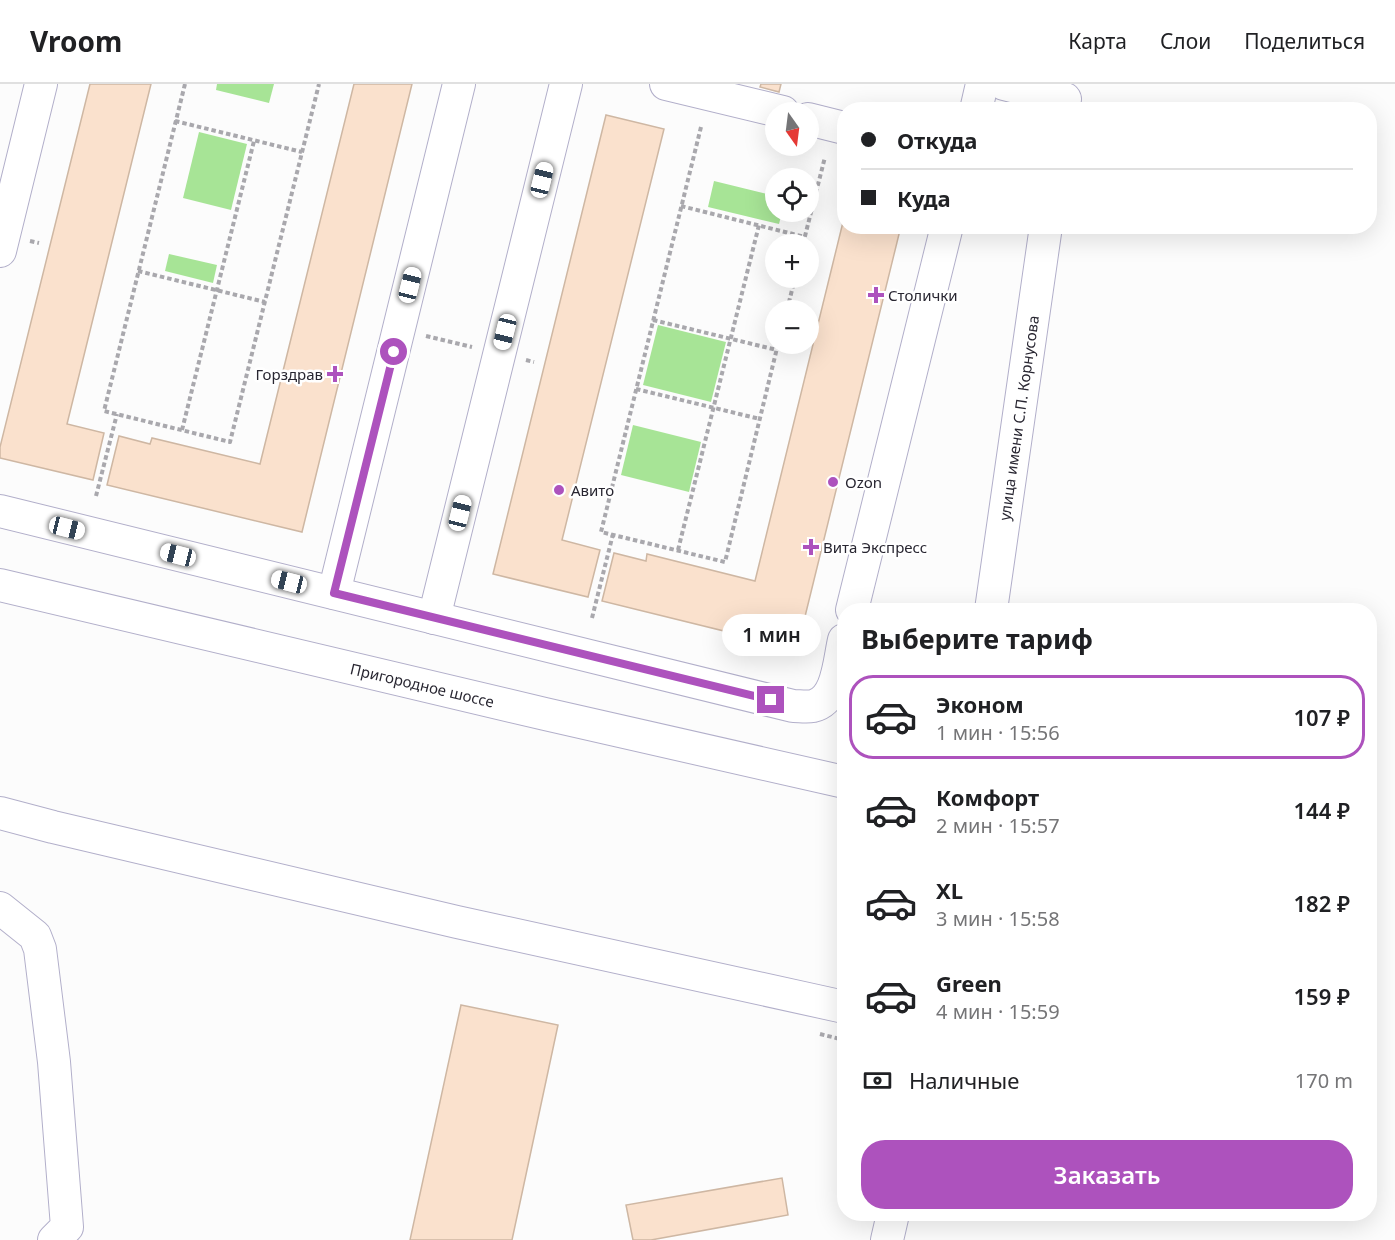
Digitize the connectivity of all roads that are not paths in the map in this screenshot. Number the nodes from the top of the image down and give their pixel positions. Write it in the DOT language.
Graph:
graph roads {
  1 [pos="41,84"];
  2 [pos="459,84"];
  3 [pos="566,84"];
  4 [pos="666,84"];
  5 [pos="982,84"];
  6 [pos="1004,84"];
  7 [pos="1065,97"];
  8 [pos="978,102"];
  9 [pos="765,108"];
  10 [pos="819,122"];
  11 [pos="837,126"];
  12 [pos="945,234"];
  13 [pos="1045,234"];
  14 [pos="0,251"];
  15 [pos="0,511"];
  16 [pos="0,585"];
  17 [pos="334,593"];
  18 [pos="854,603"];
  19 [pos="992,603"];
  20 [pos="434,618"];
  21 [pos="837,669"];
  22 [pos="837,780"];
  23 [pos="0,813"];
  24 [pos="0,908"];
  25 [pos="837,1005"];
  26 [pos="891,1221"];
  27 [pos="54,1240"];
  28 [pos="887,1240"];
  1 -- 14 [label="street"];
  2 -- 17 [label="street"];
  3 -- 20 [label="street"];
  4 -- 9 [label="street"];
  5 -- 8 [label="street"];
  6 -- 7 [label="street"];
  10 -- 11 [label="street"];
  12 -- 18 [label="street"];
  13 -- 19 [label="street, улица имени С.П. Корнусова"];
  15 -- 17 [label="street"];
  16 -- 22 [label="street, Пригородное шоссе"];
  17 -- 20 [label="street"];
  20 -- 21 [label="street"];
  23 -- 25 [label="street"];
  24 -- 27 [label="street"];
  26 -- 28 [label="street"];
}
